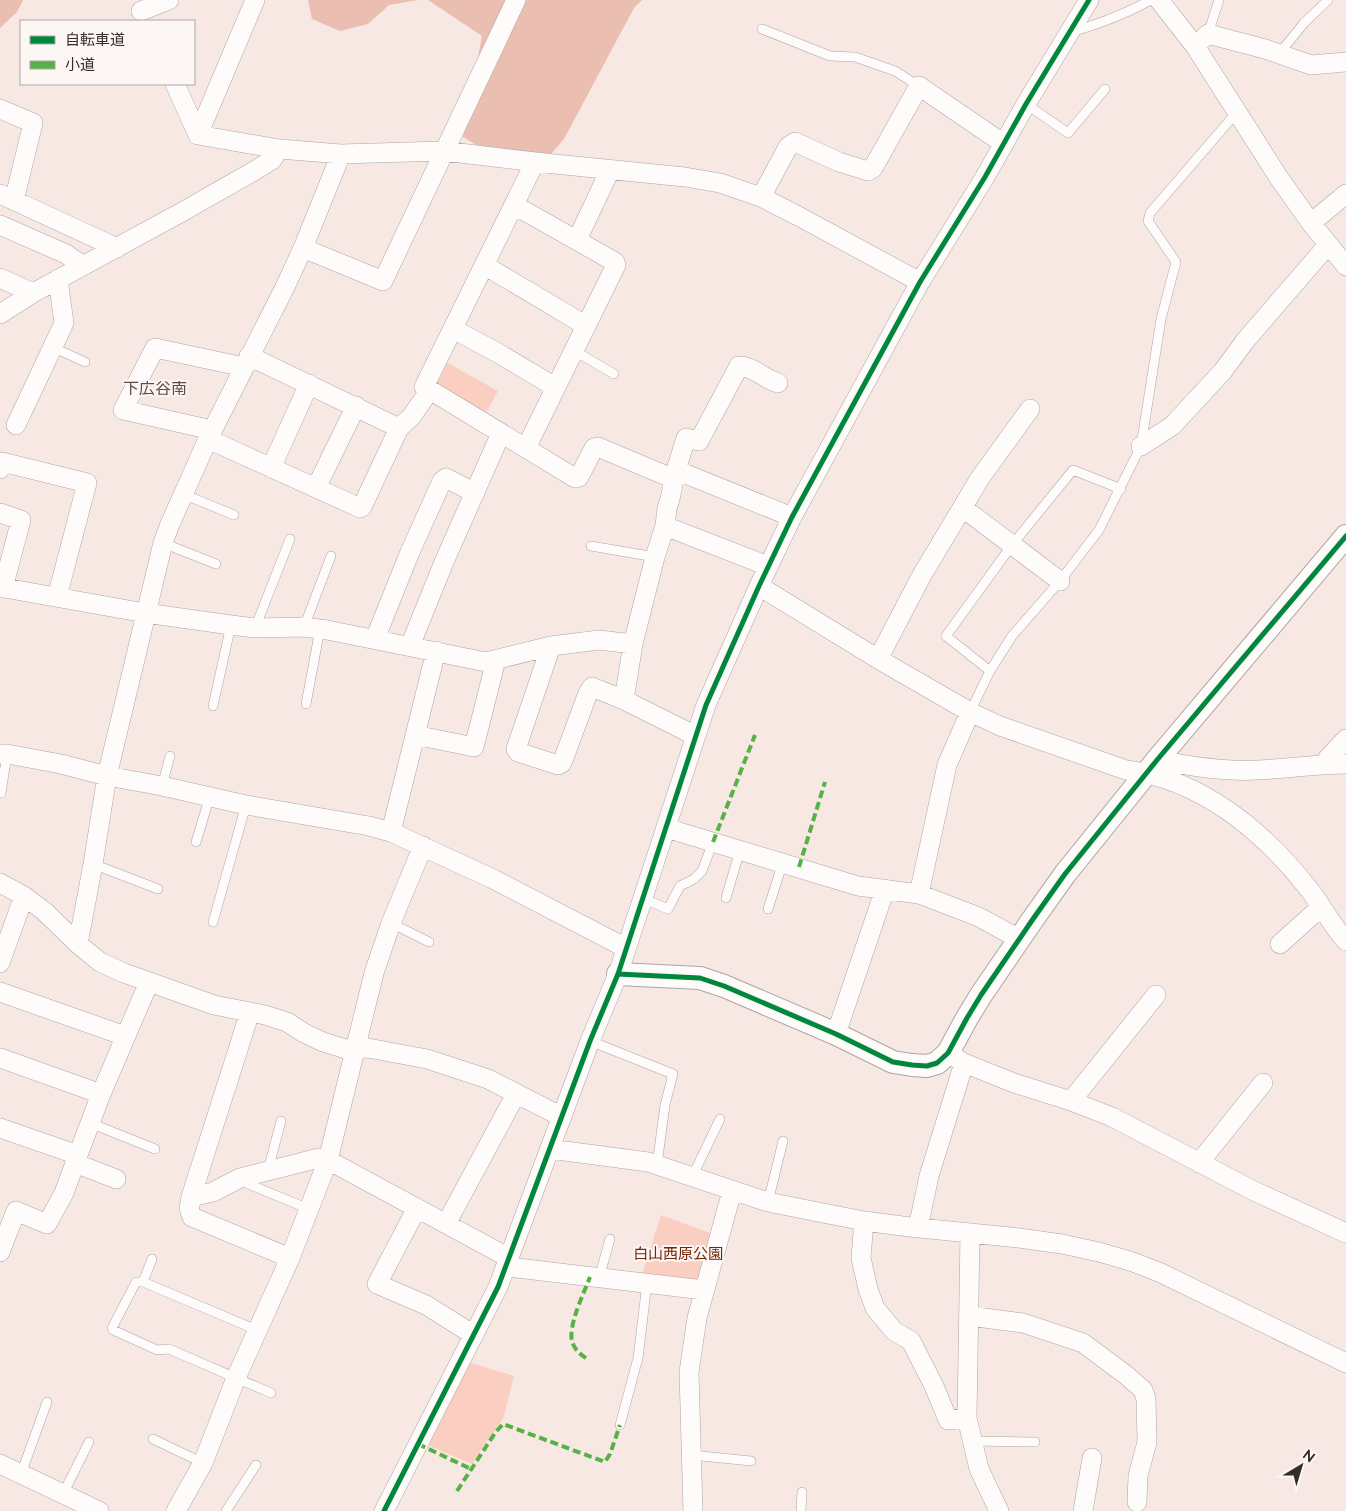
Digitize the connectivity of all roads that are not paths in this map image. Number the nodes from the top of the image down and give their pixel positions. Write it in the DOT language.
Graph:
graph roads {
  1 [pos="168,0"];
  2 [pos="256,0"];
  3 [pos="516,0"];
  4 [pos="1089,0"];
  5 [pos="1151,0"];
  6 [pos="1160,0"];
  7 [pos="1219,0"];
  8 [pos="1328,0"];
  9 [pos="141,11"];
  10 [pos="762,29"];
  11 [pos="1069,33"];
  12 [pos="1202,40"];
  13 [pos="1279,54"];
  14 [pos="1346,62"];
  15 [pos="174,85"];
  16 [pos="919,86"];
  17 [pos="1105,89"];
  18 [pos="1026,104"];
  19 [pos="0,109"];
  20 [pos="1237,112"];
  21 [pos="198,135"];
  22 [pos="1004,144"];
  23 [pos="279,149"];
  24 [pos="443,151"];
  25 [pos="341,154"];
  26 [pos="535,162"];
  27 [pos="610,170"];
  28 [pos="1346,194"];
  29 [pos="7,197"];
  30 [pos="761,198"];
  31 [pos="514,205"];
  32 [pos="1311,223"];
  33 [pos="0,225"];
  34 [pos="577,240"];
  35 [pos="1328,245"];
  36 [pos="116,248"];
  37 [pos="303,248"];
  38 [pos="484,265"];
  39 [pos="83,266"];
  40 [pos="1346,266"];
  41 [pos="0,278"];
  42 [pos="58,279"];
  43 [pos="920,282"];
  44 [pos="33,293"];
  45 [pos="0,314"];
  46 [pos="585,325"];
  47 [pos="453,329"];
  48 [pos="52,347"];
  49 [pos="573,350"];
  50 [pos="246,361"];
  51 [pos="85,362"];
  52 [pos="614,374"];
  53 [pos="309,384"];
  54 [pos="778,384"];
  55 [pos="555,387"];
  56 [pos="430,390"];
  57 [pos="356,406"];
  58 [pos="1030,410"];
  59 [pos="16,425"];
  60 [pos="399,428"];
  61 [pos="501,433"];
  62 [pos="210,435"];
  63 [pos="1141,446"];
  64 [pos="526,448"];
  65 [pos="271,468"];
  66 [pos="0,469"];
  67 [pos="675,474"];
  68 [pos="316,488"];
  69 [pos="1121,489"];
  70 [pos="475,493"];
  71 [pos="183,494"];
  72 [pos="963,508"];
  73 [pos="0,513"];
  74 [pos="234,515"];
  75 [pos="792,517"];
  76 [pos="665,526"];
  77 [pos="290,539"];
  78 [pos="164,543"];
  79 [pos="1344,543"];
  80 [pos="1012,545"];
  81 [pos="591,546"];
  82 [pos="331,556"];
  83 [pos="655,557"];
  84 [pos="216,564"];
  85 [pos="768,566"];
  86 [pos="1060,581"];
  87 [pos="759,586"];
  88 [pos="2,587"];
  89 [pos="57,597"];
  90 [pos="145,613"];
  91 [pos="231,625"];
  92 [pos="255,628"];
  93 [pos="312,628"];
  94 [pos="375,639"];
  95 [pos="633,644"];
  96 [pos="410,646"];
  97 [pos="551,646"];
  98 [pos="436,651"];
  99 [pos="878,659"];
  100 [pos="496,660"];
  101 [pos="990,671"];
  102 [pos="624,700"];
  103 [pos="306,704"];
  104 [pos="213,706"];
  105 [pos="970,712"];
  106 [pos="415,735"];
  107 [pos="696,736"];
  108 [pos="1346,738"];
  109 [pos="3,754"];
  110 [pos="170,756"];
  111 [pos="1326,764"];
  112 [pos="1346,764"];
  113 [pos="1152,766"];
  114 [pos="107,776"];
  115 [pos="162,786"];
  116 [pos="1,793"];
  117 [pos="210,796"];
  118 [pos="246,805"];
  119 [pos="666,828"];
  120 [pos="391,832"];
  121 [pos="196,842"];
  122 [pos="713,842"];
  123 [pos="422,846"];
  124 [pos="740,849"];
  125 [pos="783,862"];
  126 [pos="93,864"];
  127 [pos="0,883"];
  128 [pos="158,889"];
  129 [pos="885,889"];
  130 [pos="919,894"];
  131 [pos="24,896"];
  132 [pos="642,898"];
  133 [pos="726,898"];
  134 [pos="1321,908"];
  135 [pos="768,909"];
  136 [pos="213,922"];
  137 [pos="391,923"];
  138 [pos="1019,939"];
  139 [pos="429,942"];
  140 [pos="1346,942"];
  141 [pos="78,944"];
  142 [pos="1280,944"];
  143 [pos="626,948"];
  144 [pos="0,963"];
  145 [pos="618,974"];
  146 [pos="149,982"];
  147 [pos="0,992"];
  148 [pos="1156,994"];
  149 [pos="250,1012"];
  150 [pos="836,1034"];
  151 [pos="125,1036"];
  152 [pos="590,1042"];
  153 [pos="355,1049"];
  154 [pos="0,1058"];
  155 [pos="956,1058"];
  156 [pos="1263,1083"];
  157 [pos="101,1094"];
  158 [pos="516,1094"];
  159 [pos="1071,1101"];
  160 [pos="562,1118"];
  161 [pos="720,1119"];
  162 [pos="281,1121"];
  163 [pos="90,1123"];
  164 [pos="0,1128"];
  165 [pos="783,1142"];
  166 [pos="550,1149"];
  167 [pos="155,1150"];
  168 [pos="77,1159"];
  169 [pos="328,1160"];
  170 [pos="1199,1163"];
  171 [pos="657,1165"];
  172 [pos="268,1170"];
  173 [pos="692,1177"];
  174 [pos="240,1178"];
  175 [pos="116,1179"];
  176 [pos="732,1190"];
  177 [pos="191,1197"];
  178 [pos="768,1202"];
  179 [pos="417,1208"];
  180 [pos="309,1209"];
  181 [pos="864,1221"];
  182 [pos="446,1224"];
  183 [pos="918,1228"];
  184 [pos="1346,1233"];
  185 [pos="970,1234"];
  186 [pos="610,1239"];
  187 [pos="0,1252"];
  188 [pos="290,1258"];
  189 [pos="152,1259"];
  190 [pos="507,1261"];
  191 [pos="600,1278"];
  192 [pos="143,1282"];
  193 [pos="647,1282"];
  194 [pos="704,1290"];
  195 [pos="969,1316"];
  196 [pos="257,1330"];
  197 [pos="474,1335"];
  198 [pos="1346,1363"];
  199 [pos="236,1378"];
  200 [pos="271,1393"];
  201 [pos="47,1402"];
  202 [pos="966,1418"];
  203 [pos="620,1425"];
  204 [pos="153,1439"];
  205 [pos="971,1440"];
  206 [pos="89,1442"];
  207 [pos="1035,1442"];
  208 [pos="692,1455"];
  209 [pos="1092,1458"];
  210 [pos="751,1461"];
  211 [pos="203,1463"];
  212 [pos="0,1464"];
  213 [pos="256,1465"];
  214 [pos="21,1474"];
  215 [pos="802,1492"];
  216 [pos="63,1494"];
  217 [pos="1137,1502"];
  218 [pos="99,1511"];
  219 [pos="176,1511"];
  220 [pos="226,1511"];
  221 [pos="384,1511"];
  222 [pos="694,1511"];
  223 [pos="801,1511"];
  224 [pos="999,1511"];
  225 [pos="1083,1511"];
  1 -- 9 [label="street"];
  2 -- 21 [label="street"];
  3 -- 24 [label="street"];
  4 -- 11 [label="street"];
  5 -- 11 [label="lane"];
  6 -- 12 [label="street"];
  7 -- 12 [label="lane"];
  8 -- 13 [label="lane"];
  10 -- 16 [label="lane"];
  11 -- 18 [label="street"];
  12 -- 13 [label="street"];
  12 -- 20 [label="street"];
  13 -- 14 [label="street"];
  15 -- 21 [label="street"];
  16 -- 22 [label="street"];
  16 -- 30 [label="street"];
  17 -- 18 [label="lane"];
  18 -- 22 [label="street"];
  19 -- 29 [label="street"];
  20 -- 32 [label="street"];
  20 -- 63 [label="lane"];
  21 -- 23 [label="street"];
  22 -- 43 [label="street"];
  23 -- 25 [label="street"];
  23 -- 36 [label="street"];
  24 -- 25 [label="street"];
  24 -- 26 [label="street"];
  24 -- 37 [label="street"];
  25 -- 37 [label="street"];
  26 -- 27 [label="street"];
  26 -- 31 [label="street"];
  27 -- 30 [label="street"];
  27 -- 34 [label="street"];
  28 -- 32 [label="street"];
  29 -- 36 [label="street"];
  30 -- 43 [label="street"];
  31 -- 34 [label="street"];
  31 -- 38 [label="street"];
  32 -- 35 [label="street"];
  33 -- 39 [label="street"];
  34 -- 46 [label="street"];
  35 -- 40 [label="street"];
  35 -- 63 [label="street"];
  36 -- 39 [label="street"];
  37 -- 50 [label="street"];
  38 -- 46 [label="street"];
  38 -- 47 [label="street"];
  39 -- 42 [label="street"];
  41 -- 44 [label="street"];
  42 -- 44 [label="street"];
  42 -- 48 [label="street"];
  43 -- 75 [label="street"];
  44 -- 45 [label="street"];
  46 -- 49 [label="street"];
  47 -- 55 [label="street"];
  47 -- 56 [label="street"];
  48 -- 51 [label="lane"];
  48 -- 59 [label="street"];
  49 -- 52 [label="lane"];
  49 -- 55 [label="street"];
  50 -- 53 [label="street"];
  50 -- 62 [label="street"];
  50 -- 62 [label="street"];
  53 -- 57 [label="street"];
  53 -- 65 [label="street"];
  54 -- 67 [label="street"];
  55 -- 64 [label="street"];
  56 -- 60 [label="street"];
  56 -- 61 [label="street"];
  57 -- 60 [label="street"];
  57 -- 68 [label="street"];
  58 -- 72 [label="street"];
  60 -- 68 [label="street"];
  61 -- 64 [label="street"];
  61 -- 70 [label="street"];
  62 -- 65 [label="street"];
  62 -- 71 [label="street"];
  63 -- 69 [label="lane"];
  64 -- 67 [label="street"];
  65 -- 68 [label="street"];
  66 -- 89 [label="street"];
  67 -- 75 [label="street"];
  67 -- 76 [label="street"];
  69 -- 80 [label="lane"];
  69 -- 86 [label="lane"];
  70 -- 94 [label="street"];
  70 -- 96 [label="street"];
  71 -- 74 [label="lane"];
  71 -- 78 [label="street"];
  72 -- 80 [label="street"];
  72 -- 99 [label="street"];
  73 -- 88 [label="street"];
  75 -- 85 [label="street"];
  76 -- 83 [label="street"];
  76 -- 85 [label="street"];
  77 -- 92 [label="lane"];
  78 -- 84 [label="lane"];
  78 -- 90 [label="street"];
  79 -- 113 [label="street"];
  80 -- 86 [label="street"];
  80 -- 101 [label="lane"];
  81 -- 83 [label="lane"];
  82 -- 93 [label="lane"];
  83 -- 95 [label="street"];
  85 -- 87 [label="street"];
  86 -- 101 [label="lane"];
  87 -- 99 [label="street"];
  87 -- 107 [label="street"];
  88 -- 89 [label="street"];
  89 -- 90 [label="street"];
  90 -- 91 [label="street"];
  90 -- 114 [label="street"];
  91 -- 92 [label="street"];
  91 -- 104 [label="lane"];
  92 -- 93 [label="street"];
  93 -- 94 [label="street"];
  93 -- 103 [label="lane"];
  94 -- 96 [label="street"];
  95 -- 97 [label="street"];
  95 -- 102 [label="street"];
  96 -- 98 [label="street"];
  97 -- 100 [label="street"];
  97 -- 102 [label="street"];
  98 -- 100 [label="street"];
  98 -- 106 [label="street"];
  99 -- 105 [label="street"];
  100 -- 106 [label="street"];
  101 -- 105 [label="lane"];
  102 -- 107 [label="street"];
  105 -- 113 [label="street"];
  105 -- 130 [label="street"];
  106 -- 120 [label="street"];
  107 -- 119 [label="street"];
  108 -- 111 [label="street"];
  109 -- 114 [label="street"];
  109 -- 116 [label="lane"];
  110 -- 115 [label="lane"];
  111 -- 112 [label="street"];
  111 -- 113 [label="street"];
  113 -- 134 [label="street"];
  113 -- 138 [label="street"];
  114 -- 115 [label="street"];
  114 -- 126 [label="street"];
  115 -- 117 [label="street"];
  117 -- 118 [label="street"];
  117 -- 121 [label="lane"];
  118 -- 120 [label="street"];
  118 -- 136 [label="lane"];
  119 -- 122 [label="street"];
  119 -- 132 [label="street"];
  120 -- 123 [label="street"];
  122 -- 124 [label="street"];
  122 -- 132 [label="lane"];
  123 -- 137 [label="street"];
  123 -- 143 [label="street"];
  124 -- 125 [label="street"];
  124 -- 133 [label="lane"];
  125 -- 129 [label="street"];
  125 -- 135 [label="lane"];
  126 -- 128 [label="lane"];
  126 -- 141 [label="street"];
  127 -- 131 [label="street"];
  129 -- 130 [label="street"];
  129 -- 150 [label="street"];
  130 -- 138 [label="street"];
  131 -- 141 [label="street"];
  131 -- 144 [label="street"];
  132 -- 143 [label="street"];
  134 -- 140 [label="street"];
  134 -- 142 [label="street"];
  137 -- 139 [label="lane"];
  137 -- 153 [label="street"];
  138 -- 155 [label="street"];
  141 -- 146 [label="street"];
  143 -- 145 [label="street"];
  145 -- 150 [label="street"];
  145 -- 152 [label="street"];
  146 -- 149 [label="street"];
  146 -- 151 [label="street"];
  147 -- 151 [label="street"];
  148 -- 159 [label="street"];
  149 -- 153 [label="street"];
  149 -- 177 [label="street"];
  150 -- 155 [label="street"];
  151 -- 157 [label="street"];
  152 -- 160 [label="street"];
  152 -- 171 [label="lane"];
  153 -- 158 [label="street"];
  153 -- 169 [label="street"];
  154 -- 157 [label="street"];
  155 -- 159 [label="street"];
  155 -- 183 [label="street"];
  156 -- 170 [label="street"];
  157 -- 163 [label="street"];
  158 -- 160 [label="street"];
  158 -- 182 [label="street"];
  159 -- 170 [label="street"];
  160 -- 166 [label="street"];
  161 -- 173 [label="lane"];
  162 -- 172 [label="lane"];
  163 -- 167 [label="lane"];
  163 -- 168 [label="street"];
  164 -- 168 [label="street"];
  165 -- 178 [label="lane"];
  166 -- 171 [label="street"];
  166 -- 190 [label="street"];
  168 -- 175 [label="street"];
  168 -- 187 [label="street"];
  169 -- 172 [label="street"];
  169 -- 179 [label="street"];
  169 -- 180 [label="street"];
  170 -- 184 [label="street"];
  171 -- 173 [label="street"];
  172 -- 174 [label="street"];
  173 -- 176 [label="street"];
  174 -- 177 [label="street"];
  174 -- 180 [label="lane"];
  176 -- 178 [label="street"];
  176 -- 194 [label="street"];
  177 -- 188 [label="street"];
  178 -- 181 [label="street"];
  179 -- 182 [label="street"];
  179 -- 197 [label="street"];
  180 -- 188 [label="street"];
  181 -- 183 [label="street"];
  181 -- 202 [label="street"];
  182 -- 190 [label="street"];
  183 -- 185 [label="street"];
  185 -- 195 [label="street"];
  185 -- 198 [label="street"];
  186 -- 191 [label="lane"];
  188 -- 196 [label="street"];
  189 -- 192 [label="lane"];
  190 -- 191 [label="street"];
  190 -- 197 [label="street"];
  191 -- 193 [label="street"];
  192 -- 196 [label="lane"];
  192 -- 199 [label="lane"];
  193 -- 194 [label="street"];
  193 -- 203 [label="lane"];
  194 -- 208 [label="street"];
  195 -- 202 [label="street"];
  195 -- 217 [label="street"];
  196 -- 199 [label="street"];
  197 -- 221 [label="street"];
  199 -- 200 [label="lane"];
  199 -- 211 [label="street"];
  201 -- 214 [label="lane"];
  202 -- 205 [label="street"];
  204 -- 211 [label="lane"];
  205 -- 207 [label="lane"];
  205 -- 224 [label="street"];
  206 -- 216 [label="lane"];
  208 -- 210 [label="lane"];
  208 -- 222 [label="street"];
  209 -- 225 [label="street"];
  211 -- 219 [label="street"];
  212 -- 214 [label="street"];
  213 -- 220 [label="lane"];
  214 -- 216 [label="street"];
  215 -- 223 [label="lane"];
  216 -- 218 [label="street"];
}
